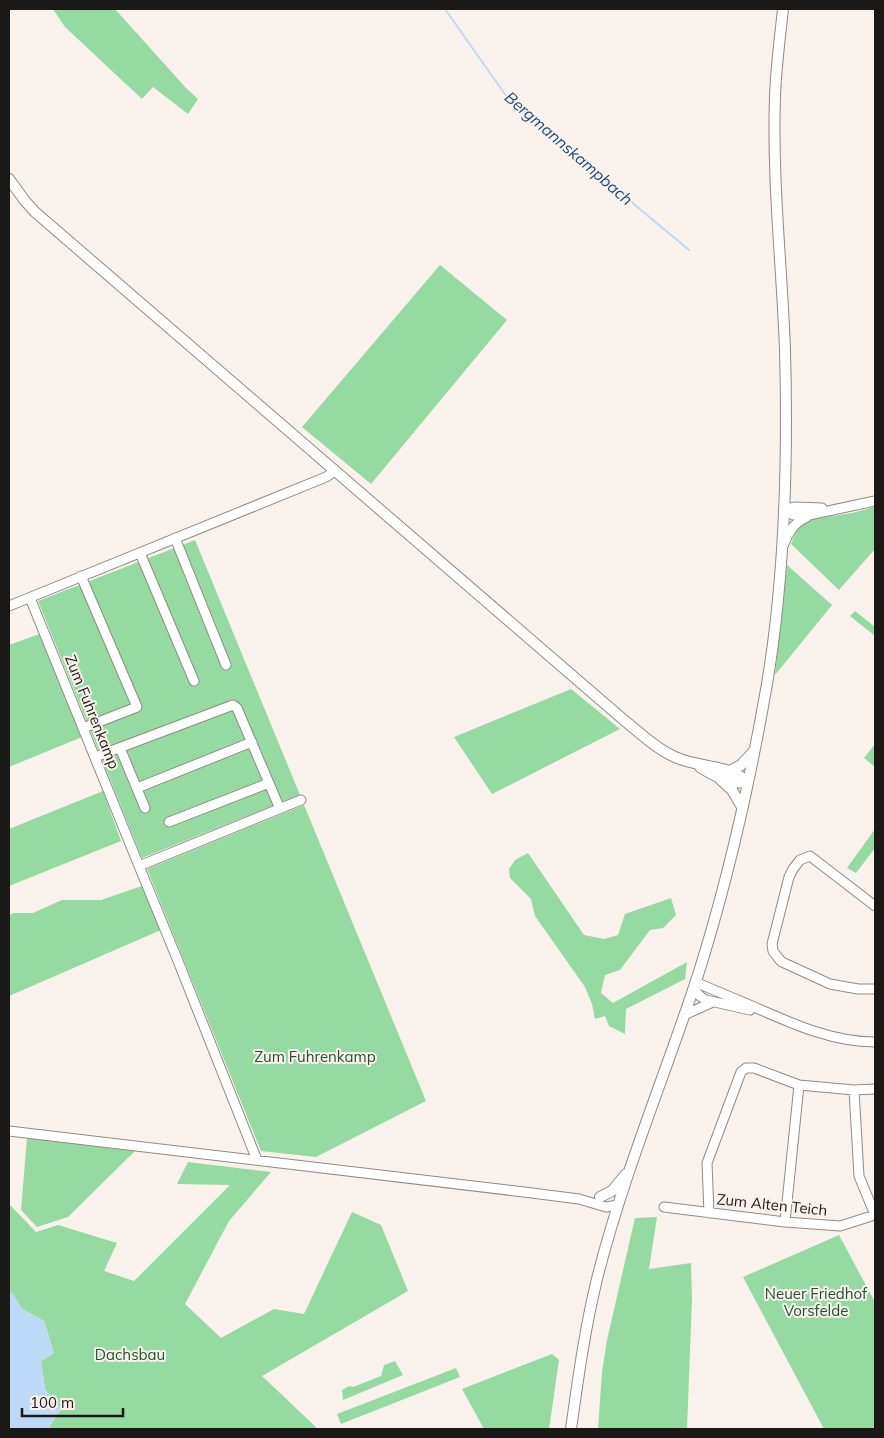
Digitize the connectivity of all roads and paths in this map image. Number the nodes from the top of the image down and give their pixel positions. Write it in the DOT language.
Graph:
graph roads {
  1 [pos="783,9"];
  2 [pos="9,179"];
  3 [pos="334,469"];
  4 [pos="875,501"];
  5 [pos="842,508"];
  6 [pos="784,509"];
  7 [pos="809,515"];
  8 [pos="176,538"];
  9 [pos="781,551"];
  10 [pos="140,553"];
  11 [pos="81,576"];
  12 [pos="30,598"];
  13 [pos="9,606"];
  14 [pos="226,664"];
  15 [pos="194,680"];
  16 [pos="83,728"];
  17 [pos="252,742"];
  18 [pos="120,748"];
  19 [pos="754,750"];
  20 [pos="95,757"];
  21 [pos="696,764"];
  22 [pos="730,771"];
  23 [pos="720,778"];
  24 [pos="748,782"];
  25 [pos="269,783"];
  26 [pos="137,788"];
  27 [pos="301,800"];
  28 [pos="742,807"];
  29 [pos="145,808"];
  30 [pos="280,809"];
  31 [pos="169,822"];
  32 [pos="138,866"];
  33 [pos="875,906"];
  34 [pos="694,985"];
  35 [pos="875,989"];
  36 [pos="713,1002"];
  37 [pos="767,1014"];
  38 [pos="684,1015"];
  39 [pos="875,1042"];
  40 [pos="799,1085"];
  41 [pos="875,1089"];
  42 [pos="854,1090"];
  43 [pos="9,1131"];
  44 [pos="258,1160"];
  45 [pos="632,1165"];
  46 [pos="600,1197"];
  47 [pos="579,1199"];
  48 [pos="618,1205"];
  49 [pos="664,1207"];
  50 [pos="709,1213"];
  51 [pos="875,1215"];
  52 [pos="786,1222"];
  53 [pos="571,1429"];
  1 -- 6 [label="main road"];
  2 -- 3 [label="main road"];
  3 -- 8 [label="street"];
  3 -- 21 [label="main road"];
  4 -- 5 [label="street"];
  5 -- 6 [label="street"];
  5 -- 7 [label="street"];
  6 -- 7 [label="street"];
  6 -- 9 [label="main road"];
  7 -- 9 [label="street"];
  8 -- 10 [label="street"];
  8 -- 14 [label="street"];
  9 -- 19 [label="main road"];
  10 -- 11 [label="street"];
  10 -- 15 [label="street"];
  11 -- 12 [label="street"];
  11 -- 16 [label="street"];
  12 -- 13 [label="street"];
  12 -- 16 [label="street, Zum Fuhrenkamp"];
  16 -- 20 [label="street, Zum Fuhrenkamp"];
  17 -- 18 [label="street"];
  17 -- 25 [label="street"];
  17 -- 26 [label="street"];
  18 -- 20 [label="street"];
  18 -- 26 [label="street"];
  19 -- 22 [label="main road"];
  19 -- 24 [label="main road"];
  20 -- 32 [label="street, Zum Fuhrenkamp"];
  21 -- 22 [label="main road"];
  21 -- 23 [label="main road"];
  22 -- 24 [label="main road"];
  23 -- 24 [label="main road"];
  23 -- 28 [label="main road"];
  24 -- 28 [label="main road"];
  25 -- 30 [label="street"];
  25 -- 31 [label="street"];
  26 -- 29 [label="street"];
  27 -- 30 [label="street"];
  28 -- 34 [label="main road"];
  30 -- 32 [label="street"];
  32 -- 44 [label="street, Zum Fuhrenkamp"];
  33 -- 35 [label="street"];
  34 -- 36 [label="street"];
  34 -- 37 [label="street"];
  34 -- 38 [label="main road"];
  36 -- 37 [label="street"];
  36 -- 38 [label="street"];
  37 -- 39 [label="street"];
  38 -- 45 [label="main road"];
  40 -- 42 [label="street"];
  40 -- 50 [label="street"];
  40 -- 52 [label="street"];
  41 -- 42 [label="street"];
  42 -- 51 [label="street"];
  43 -- 44 [label="street"];
  44 -- 47 [label="street"];
  45 -- 46 [label="main road"];
  45 -- 48 [label="main road"];
  46 -- 47 [label="street"];
  46 -- 48 [label="street"];
  47 -- 48 [label="street"];
  48 -- 53 [label="main road"];
  49 -- 50 [label="street, Zum Alten Teich"];
  50 -- 52 [label="street, Zum Alten Teich"];
  51 -- 52 [label="street, Zum Alten Teich"];
}
